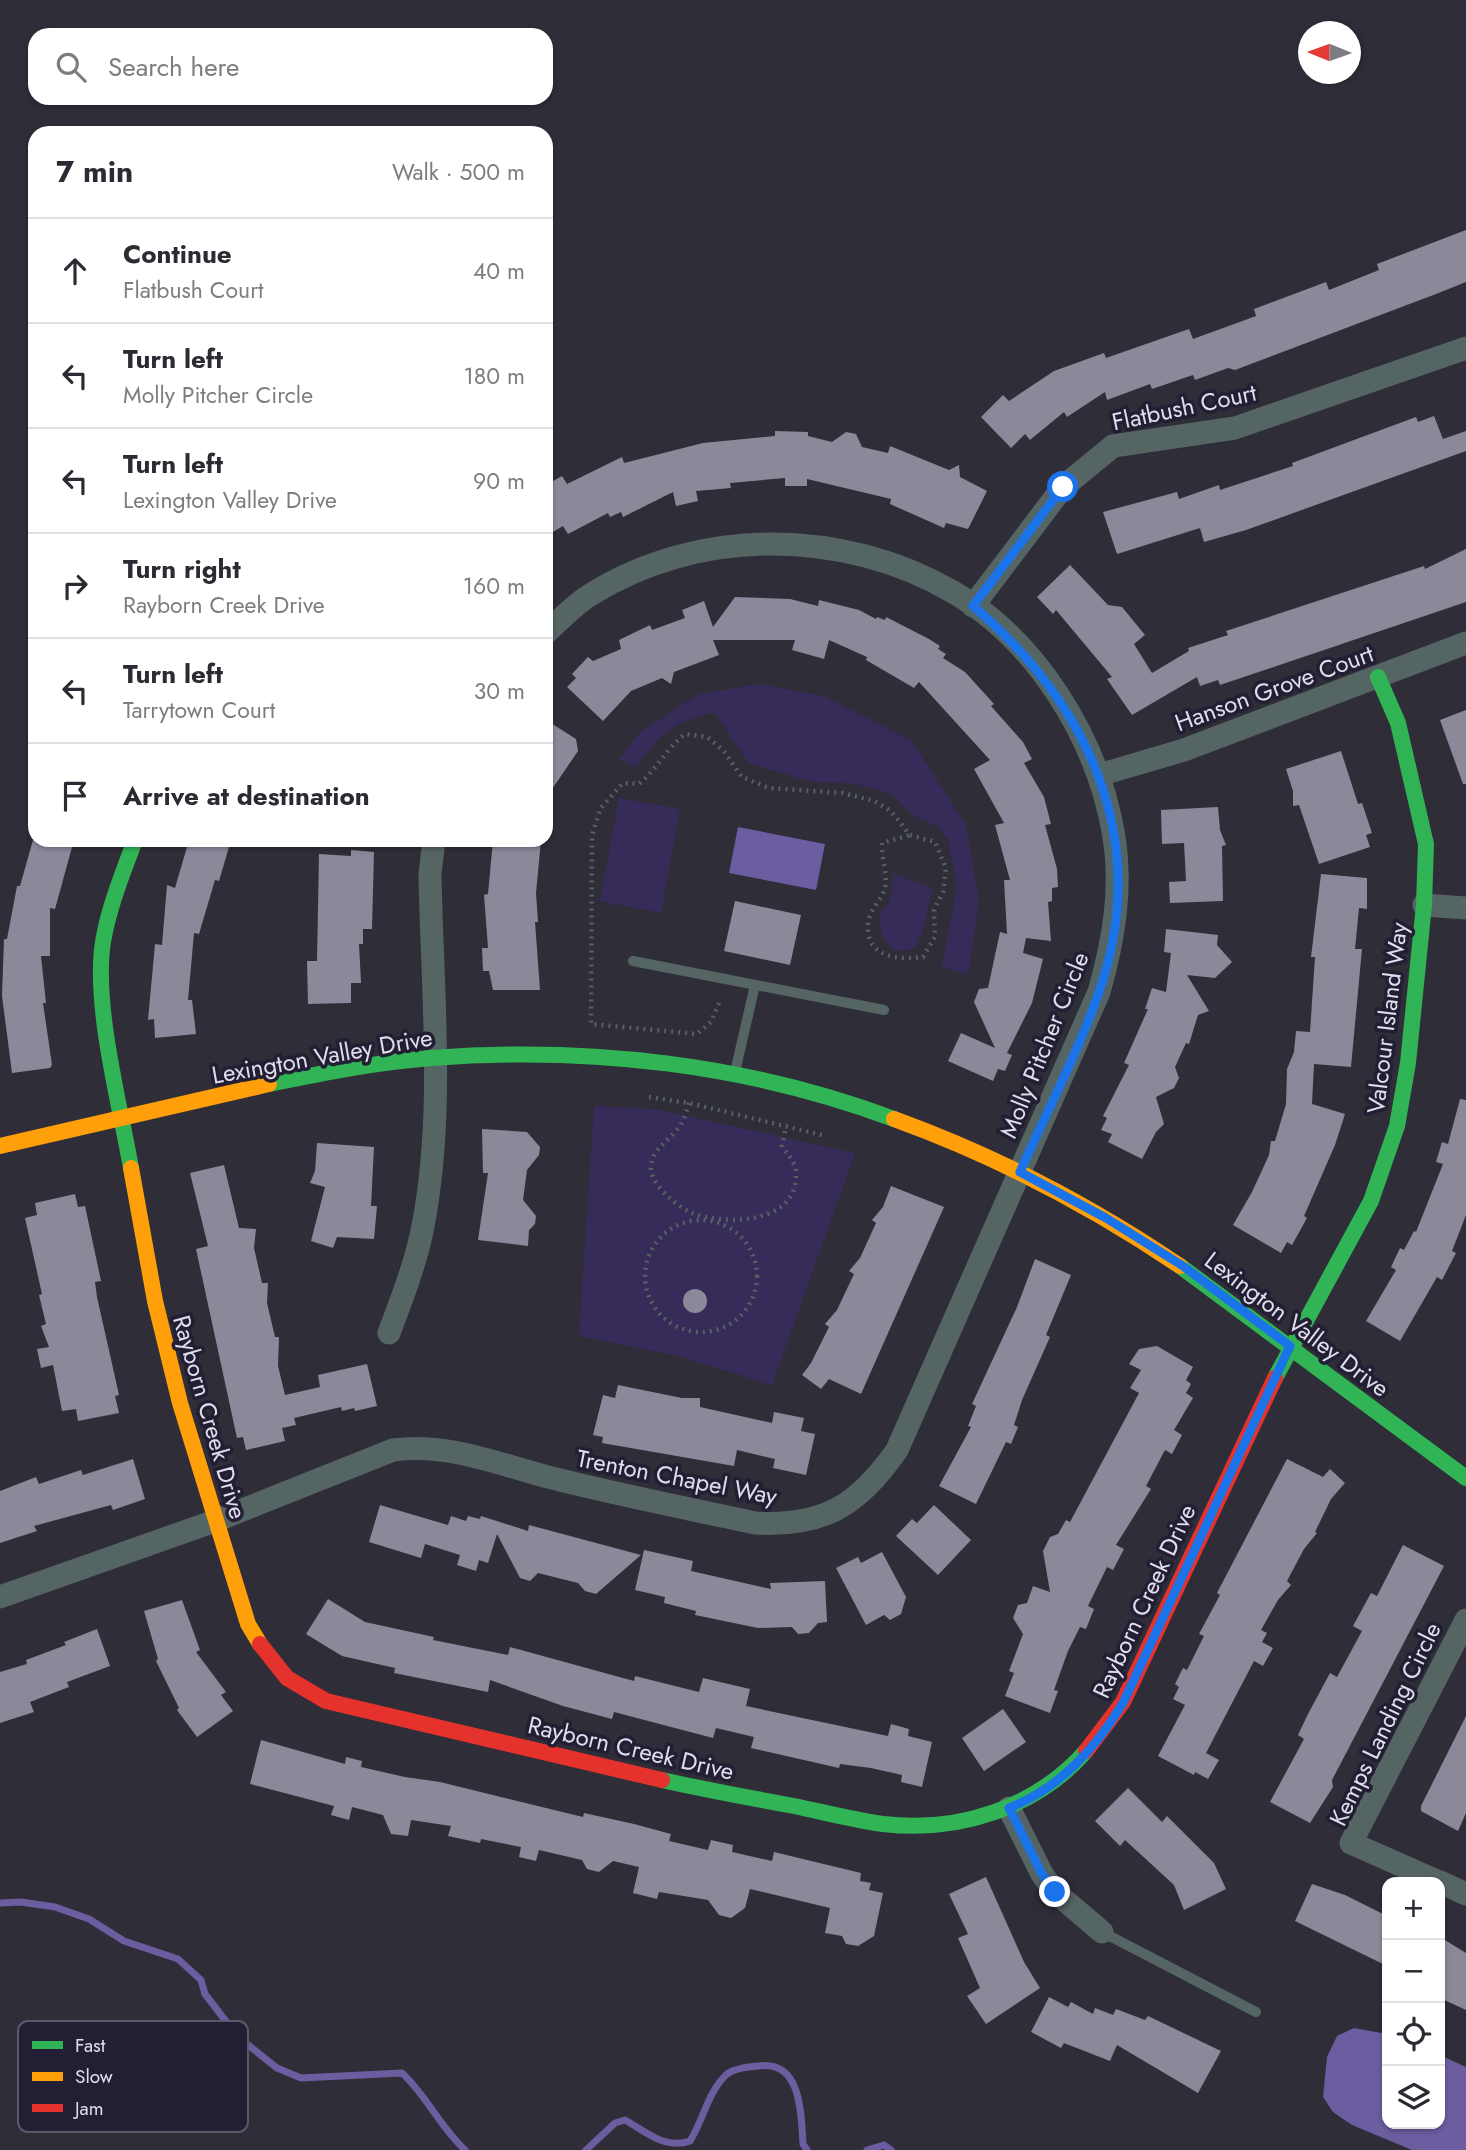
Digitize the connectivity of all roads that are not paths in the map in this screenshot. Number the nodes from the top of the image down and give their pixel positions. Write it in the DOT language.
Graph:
graph roads {
  1 [pos="1466,348"];
  2 [pos="973,606"];
  3 [pos="553,627"];
  4 [pos="1466,643"];
  5 [pos="1378,677"];
  6 [pos="1099,775"];
  7 [pos="132,847"];
  8 [pos="433,847"];
  9 [pos="1424,905"];
  10 [pos="1466,908"];
  11 [pos="633,961"];
  12 [pos="755,985"];
  13 [pos="884,1010"];
  14 [pos="433,1058"];
  15 [pos="734,1075"];
  16 [pos="122,1117"];
  17 [pos="0,1146"];
  18 [pos="1020,1172"];
  19 [pos="389,1333"];
  20 [pos="1290,1346"];
  21 [pos="1466,1478"];
  22 [pos="215,1521"];
  23 [pos="0,1597"];
  24 [pos="1466,1620"];
  25 [pos="1009,1808"];
  26 [pos="1429,1877"];
  27 [pos="1445,1884"];
  28 [pos="1466,1894"];
  29 [pos="1102,1932"];
  30 [pos="1256,2012"];
  1 -- 2 [label="street, Flatbush Court"];
  2 -- 3 [label="street, Molly Pitcher Circle"];
  2 -- 6 [label="street, Molly Pitcher Circle"];
  4 -- 5 [label="street, Hanson Grove Court"];
  5 -- 6 [label="street, Hanson Grove Court"];
  5 -- 9 [label="street, Valcour Island Way"];
  6 -- 18 [label="street, Molly Pitcher Circle"];
  7 -- 16 [label="street, Rayborn Creek Drive"];
  8 -- 14 [label="street"];
  9 -- 10 [label="street"];
  9 -- 20 [label="street, Valcour Island Way"];
  11 -- 12 [label="lane"];
  12 -- 13 [label="lane"];
  12 -- 15 [label="lane"];
  14 -- 15 [label="street, Lexington Valley Drive"];
  14 -- 16 [label="street, Lexington Valley Drive"];
  14 -- 19 [label="street"];
  15 -- 18 [label="street, Lexington Valley Drive"];
  16 -- 17 [label="street, Lexington Valley Drive"];
  16 -- 22 [label="street, Rayborn Creek Drive"];
  18 -- 20 [label="street, Lexington Valley Drive"];
  18 -- 22 [label="street, Trenton Chapel Way"];
  20 -- 21 [label="street, Lexington Valley Drive"];
  20 -- 25 [label="street, Rayborn Creek Drive"];
  22 -- 23 [label="street, Trenton Chapel Way"];
  22 -- 25 [label="street, Rayborn Creek Drive"];
  24 -- 26 [label="street, Kemps Landing Circle"];
  25 -- 29 [label="street"];
  27 -- 28 [label="street, Kemps Landing Circle"];
  29 -- 30 [label="lane"];
}
